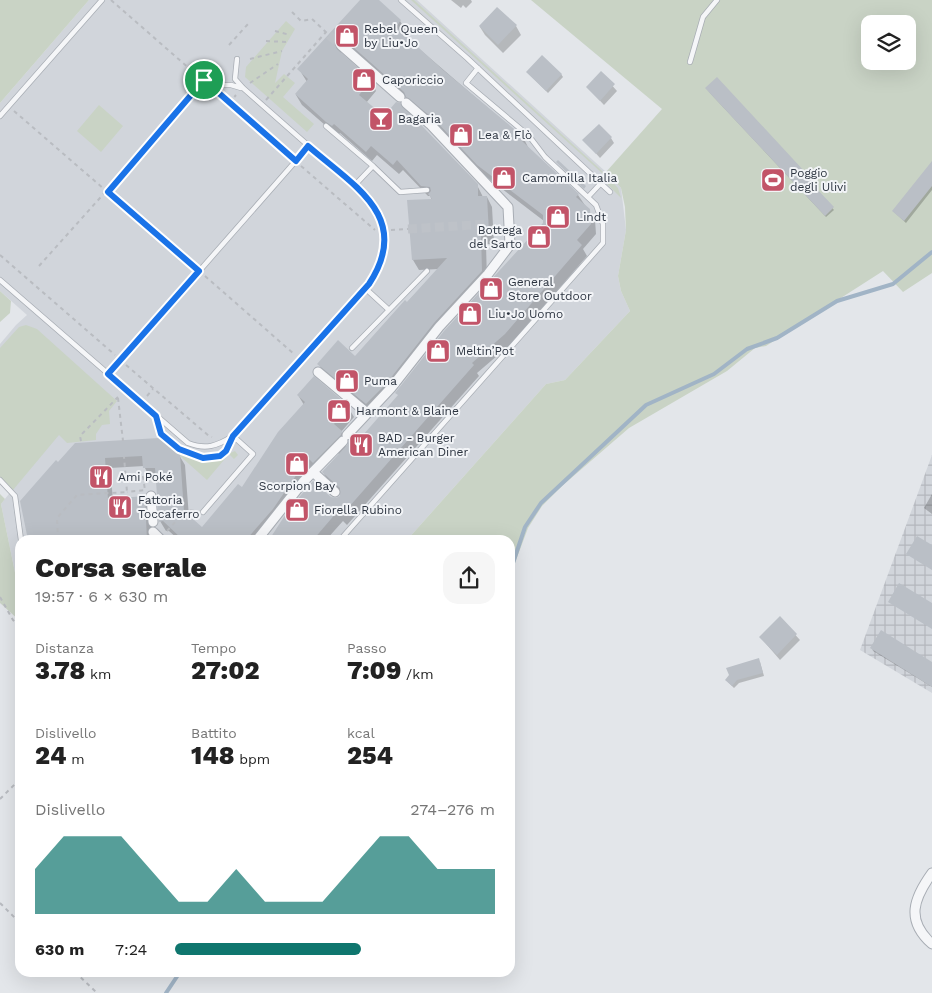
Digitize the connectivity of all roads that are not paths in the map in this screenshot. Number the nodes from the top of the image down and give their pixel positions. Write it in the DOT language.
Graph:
graph roads {
  1 [pos="102,0"];
  2 [pos="401,0"];
  3 [pos="717,0"];
  4 [pos="341,46"];
  5 [pos="237,60"];
  6 [pos="690,62"];
  7 [pos="478,68"];
  8 [pos="213,86"];
  9 [pos="242,88"];
  10 [pos="0,116"];
  11 [pos="326,126"];
  12 [pos="308,146"];
  13 [pos="373,166"];
  14 [pos="602,182"];
  15 [pos="354,186"];
  16 [pos="428,190"];
  17 [pos="610,192"];
  18 [pos="588,197"];
  19 [pos="427,271"];
  20 [pos="0,280"];
  21 [pos="365,288"];
  22 [pos="389,310"];
  23 [pos="352,348"];
  24 [pos="318,372"];
  25 [pos="108,374"];
  26 [pos="367,413"];
  27 [pos="156,416"];
  28 [pos="233,436"];
  29 [pos="314,473"];
  30 [pos="0,480"];
  31 [pos="335,492"];
  32 [pos="151,496"];
  33 [pos="203,512"];
  34 [pos="153,522"];
  35 [pos="154,532"];
  36 [pos="21,535"];
  37 [pos="157,535"];
  38 [pos="261,535"];
  39 [pos="344,535"];
  40 [pos="932,873"];
  41 [pos="932,944"];
  1 -- 10 [label="lane"];
  2 -- 7 [label="lane"];
  3 -- 6 [label="lane"];
  4 -- 26 [label="street"];
  5 -- 9 [label="lane"];
  7 -- 14 [label="lane"];
  7 -- 18 [label="lane"];
  8 -- 9 [label="lane"];
  9 -- 12 [label="lane"];
  11 -- 13 [label="lane"];
  12 -- 15 [label="lane"];
  12 -- 25 [label="lane"];
  13 -- 15 [label="lane"];
  13 -- 16 [label="lane"];
  14 -- 17 [label="lane"];
  14 -- 18 [label="lane"];
  15 -- 21 [label="lane"];
  18 -- 39 [label="lane"];
  19 -- 22 [label="lane"];
  20 -- 25 [label="lane"];
  21 -- 22 [label="lane"];
  21 -- 28 [label="lane"];
  22 -- 23 [label="lane"];
  24 -- 26 [label="street"];
  25 -- 27 [label="lane"];
  26 -- 29 [label="street"];
  27 -- 28 [label="lane"];
  27 -- 28 [label="lane"];
  28 -- 33 [label="lane"];
  29 -- 31 [label="street"];
  29 -- 38 [label="street"];
  30 -- 36 [label="lane"];
  32 -- 34 [label="street"];
  35 -- 37 [label="street"];
  40 -- 41 [label="street"];
}
